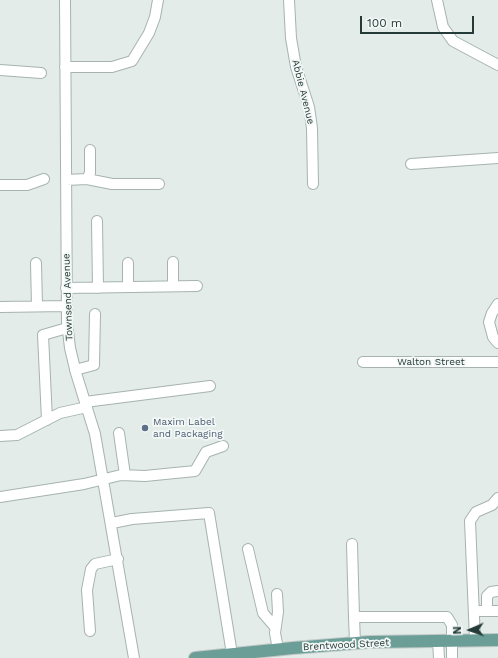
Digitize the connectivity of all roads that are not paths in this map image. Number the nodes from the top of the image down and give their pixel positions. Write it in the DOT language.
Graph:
graph roads {
  1 [pos="65,0"];
  2 [pos="158,0"];
  3 [pos="289,0"];
  4 [pos="437,0"];
  5 [pos="498,64"];
  6 [pos="65,67"];
  7 [pos="0,70"];
  8 [pos="41,73"];
  9 [pos="90,150"];
  10 [pos="498,158"];
  11 [pos="411,164"];
  12 [pos="44,179"];
  13 [pos="86,179"];
  14 [pos="66,180"];
  15 [pos="159,184"];
  16 [pos="313,184"];
  17 [pos="0,185"];
  18 [pos="98,221"];
  19 [pos="173,262"];
  20 [pos="36,263"];
  21 [pos="128,263"];
  22 [pos="173,286"];
  23 [pos="197,286"];
  24 [pos="128,287"];
  25 [pos="66,288"];
  26 [pos="98,288"];
  27 [pos="498,304"];
  28 [pos="37,306"];
  29 [pos="66,306"];
  30 [pos="0,307"];
  31 [pos="95,314"];
  32 [pos="67,328"];
  33 [pos="498,344"];
  34 [pos="363,362"];
  35 [pos="498,362"];
  36 [pos="75,370"];
  37 [pos="210,386"];
  38 [pos="86,404"];
  39 [pos="47,420"];
  40 [pos="119,433"];
  41 [pos="0,436"];
  42 [pos="223,446"];
  43 [pos="125,475"];
  44 [pos="104,479"];
  45 [pos="0,497"];
  46 [pos="498,498"];
  47 [pos="112,523"];
  48 [pos="352,544"];
  49 [pos="248,549"];
  50 [pos="118,559"];
  51 [pos="498,591"];
  52 [pos="277,594"];
  53 [pos="487,611"];
  54 [pos="498,611"];
  55 [pos="474,612"];
  56 [pos="354,617"];
  57 [pos="275,627"];
  58 [pos="90,631"];
  59 [pos="475,640"];
  60 [pos="498,640"];
  61 [pos="438,641"];
  62 [pos="452,641"];
  63 [pos="355,643"];
  64 [pos="278,649"];
  65 [pos="293,653"];
  66 [pos="232,654"];
  67 [pos="134,658"];
  68 [pos="195,658"];
  69 [pos="439,658"];
  70 [pos="452,658"];
  1 -- 6 [label="street, Townsend Avenue"];
  2 -- 6 [label="street"];
  3 -- 16 [label="street, Abbie Avenue"];
  4 -- 5 [label="street"];
  6 -- 14 [label="street, Townsend Avenue"];
  7 -- 8 [label="street"];
  9 -- 13 [label="street"];
  10 -- 11 [label="street"];
  12 -- 17 [label="street"];
  13 -- 14 [label="street"];
  13 -- 15 [label="street"];
  14 -- 25 [label="street, Townsend Avenue"];
  18 -- 26 [label="street"];
  19 -- 22 [label="street"];
  20 -- 28 [label="street"];
  21 -- 24 [label="street"];
  22 -- 23 [label="street"];
  22 -- 24 [label="street"];
  24 -- 26 [label="street"];
  25 -- 26 [label="street"];
  25 -- 29 [label="street, Townsend Avenue"];
  27 -- 33 [label="street"];
  28 -- 29 [label="street"];
  28 -- 30 [label="street"];
  29 -- 32 [label="street, Townsend Avenue"];
  31 -- 36 [label="street"];
  32 -- 36 [label="street, Townsend Avenue"];
  32 -- 39 [label="street"];
  34 -- 35 [label="street, Walton Street"];
  36 -- 38 [label="street, Townsend Avenue"];
  37 -- 38 [label="street"];
  38 -- 39 [label="street"];
  38 -- 44 [label="street, Townsend Avenue"];
  39 -- 41 [label="street"];
  40 -- 43 [label="street"];
  42 -- 43 [label="street"];
  43 -- 44 [label="street"];
  44 -- 45 [label="street"];
  44 -- 47 [label="street, Townsend Avenue"];
  46 -- 55 [label="street"];
  47 -- 50 [label="street, Townsend Avenue"];
  47 -- 66 [label="street"];
  48 -- 56 [label="street"];
  49 -- 57 [label="street"];
  50 -- 58 [label="street"];
  50 -- 67 [label="street, Townsend Avenue"];
  51 -- 53 [label="street"];
  52 -- 57 [label="street"];
  53 -- 54 [label="street"];
  53 -- 55 [label="street"];
  55 -- 59 [label="street"];
  56 -- 62 [label="street"];
  56 -- 63 [label="street"];
  57 -- 64 [label="street"];
  59 -- 60 [label="main road, Brentwood Street"];
  59 -- 62 [label="main road, Brentwood Street"];
  61 -- 62 [label="main road, Brentwood Street"];
  61 -- 63 [label="main road, Brentwood Street"];
  61 -- 69 [label="street"];
  62 -- 70 [label="street"];
  63 -- 65 [label="main road, Brentwood Street"];
  64 -- 65 [label="main road, Brentwood Street"];
  64 -- 66 [label="main road, Brentwood Street"];
  66 -- 68 [label="main road, Brentwood Street"];
}
